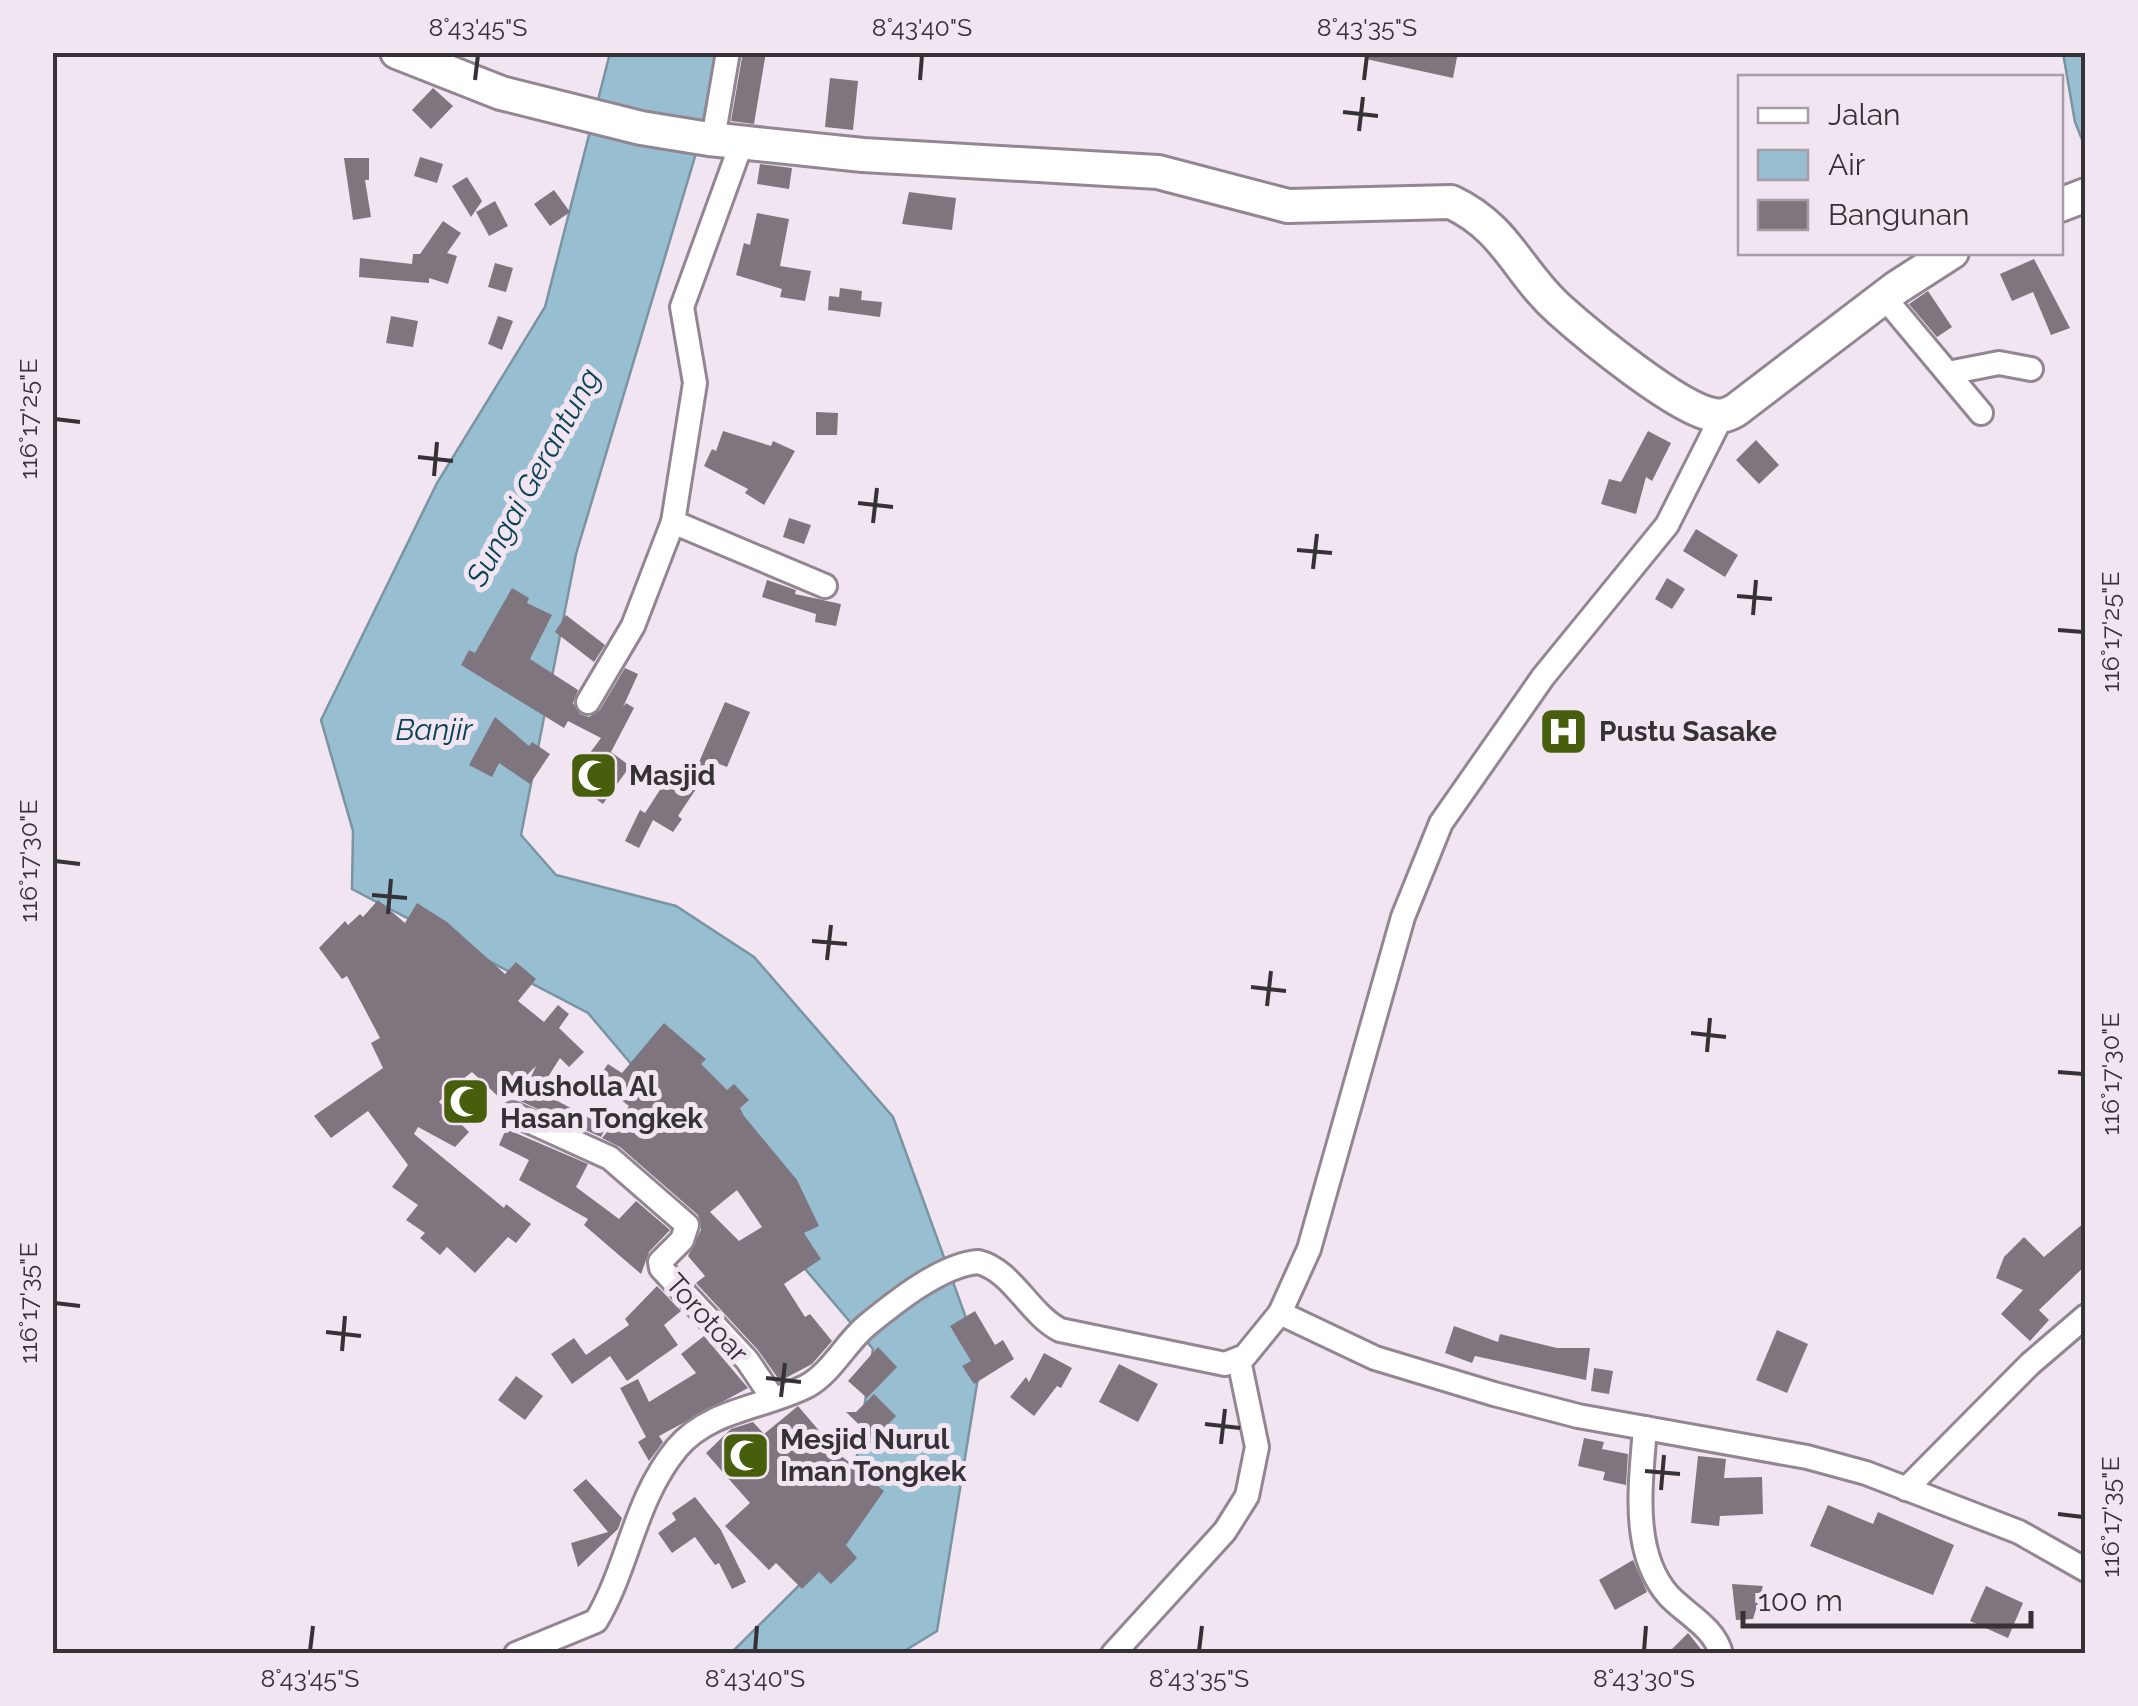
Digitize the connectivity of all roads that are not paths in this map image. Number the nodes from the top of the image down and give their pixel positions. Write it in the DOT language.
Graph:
graph roads {
  1 [pos="397,52"];
  2 [pos="728,52"];
  3 [pos="721,140"];
  4 [pos="1947,255"];
  5 [pos="1884,297"];
  6 [pos="2031,369"];
  7 [pos="1948,374"];
  8 [pos="1981,412"];
  9 [pos="1722,416"];
  10 [pos="673,522"];
  11 [pos="825,586"];
  12 [pos="588,702"];
  13 [pos="514,1114"];
  14 [pos="1280,1313"];
  15 [pos="2086,1316"];
  16 [pos="1239,1360"];
  17 [pos="772,1397"];
  18 [pos="1645,1428"];
  19 [pos="1906,1488"];
  20 [pos="2086,1570"];
  21 [pos="516,1654"];
  22 [pos="1113,1654"];
  23 [pos="1721,1654"];
  1 -- 3 [label="street"];
  2 -- 3 [label="street"];
  3 -- 9 [label="street"];
  3 -- 10 [label="street"];
  4 -- 5 [label="street"];
  5 -- 7 [label="street"];
  5 -- 9 [label="street"];
  6 -- 7 [label="street"];
  7 -- 8 [label="street"];
  9 -- 14 [label="street"];
  10 -- 11 [label="street"];
  10 -- 12 [label="street"];
  13 -- 17 [label="street, Torotoar"];
  14 -- 16 [label="street"];
  14 -- 18 [label="street"];
  15 -- 19 [label="street"];
  16 -- 17 [label="street"];
  16 -- 22 [label="street"];
  17 -- 21 [label="street"];
  18 -- 19 [label="street"];
  18 -- 23 [label="street"];
  19 -- 20 [label="street"];
}
